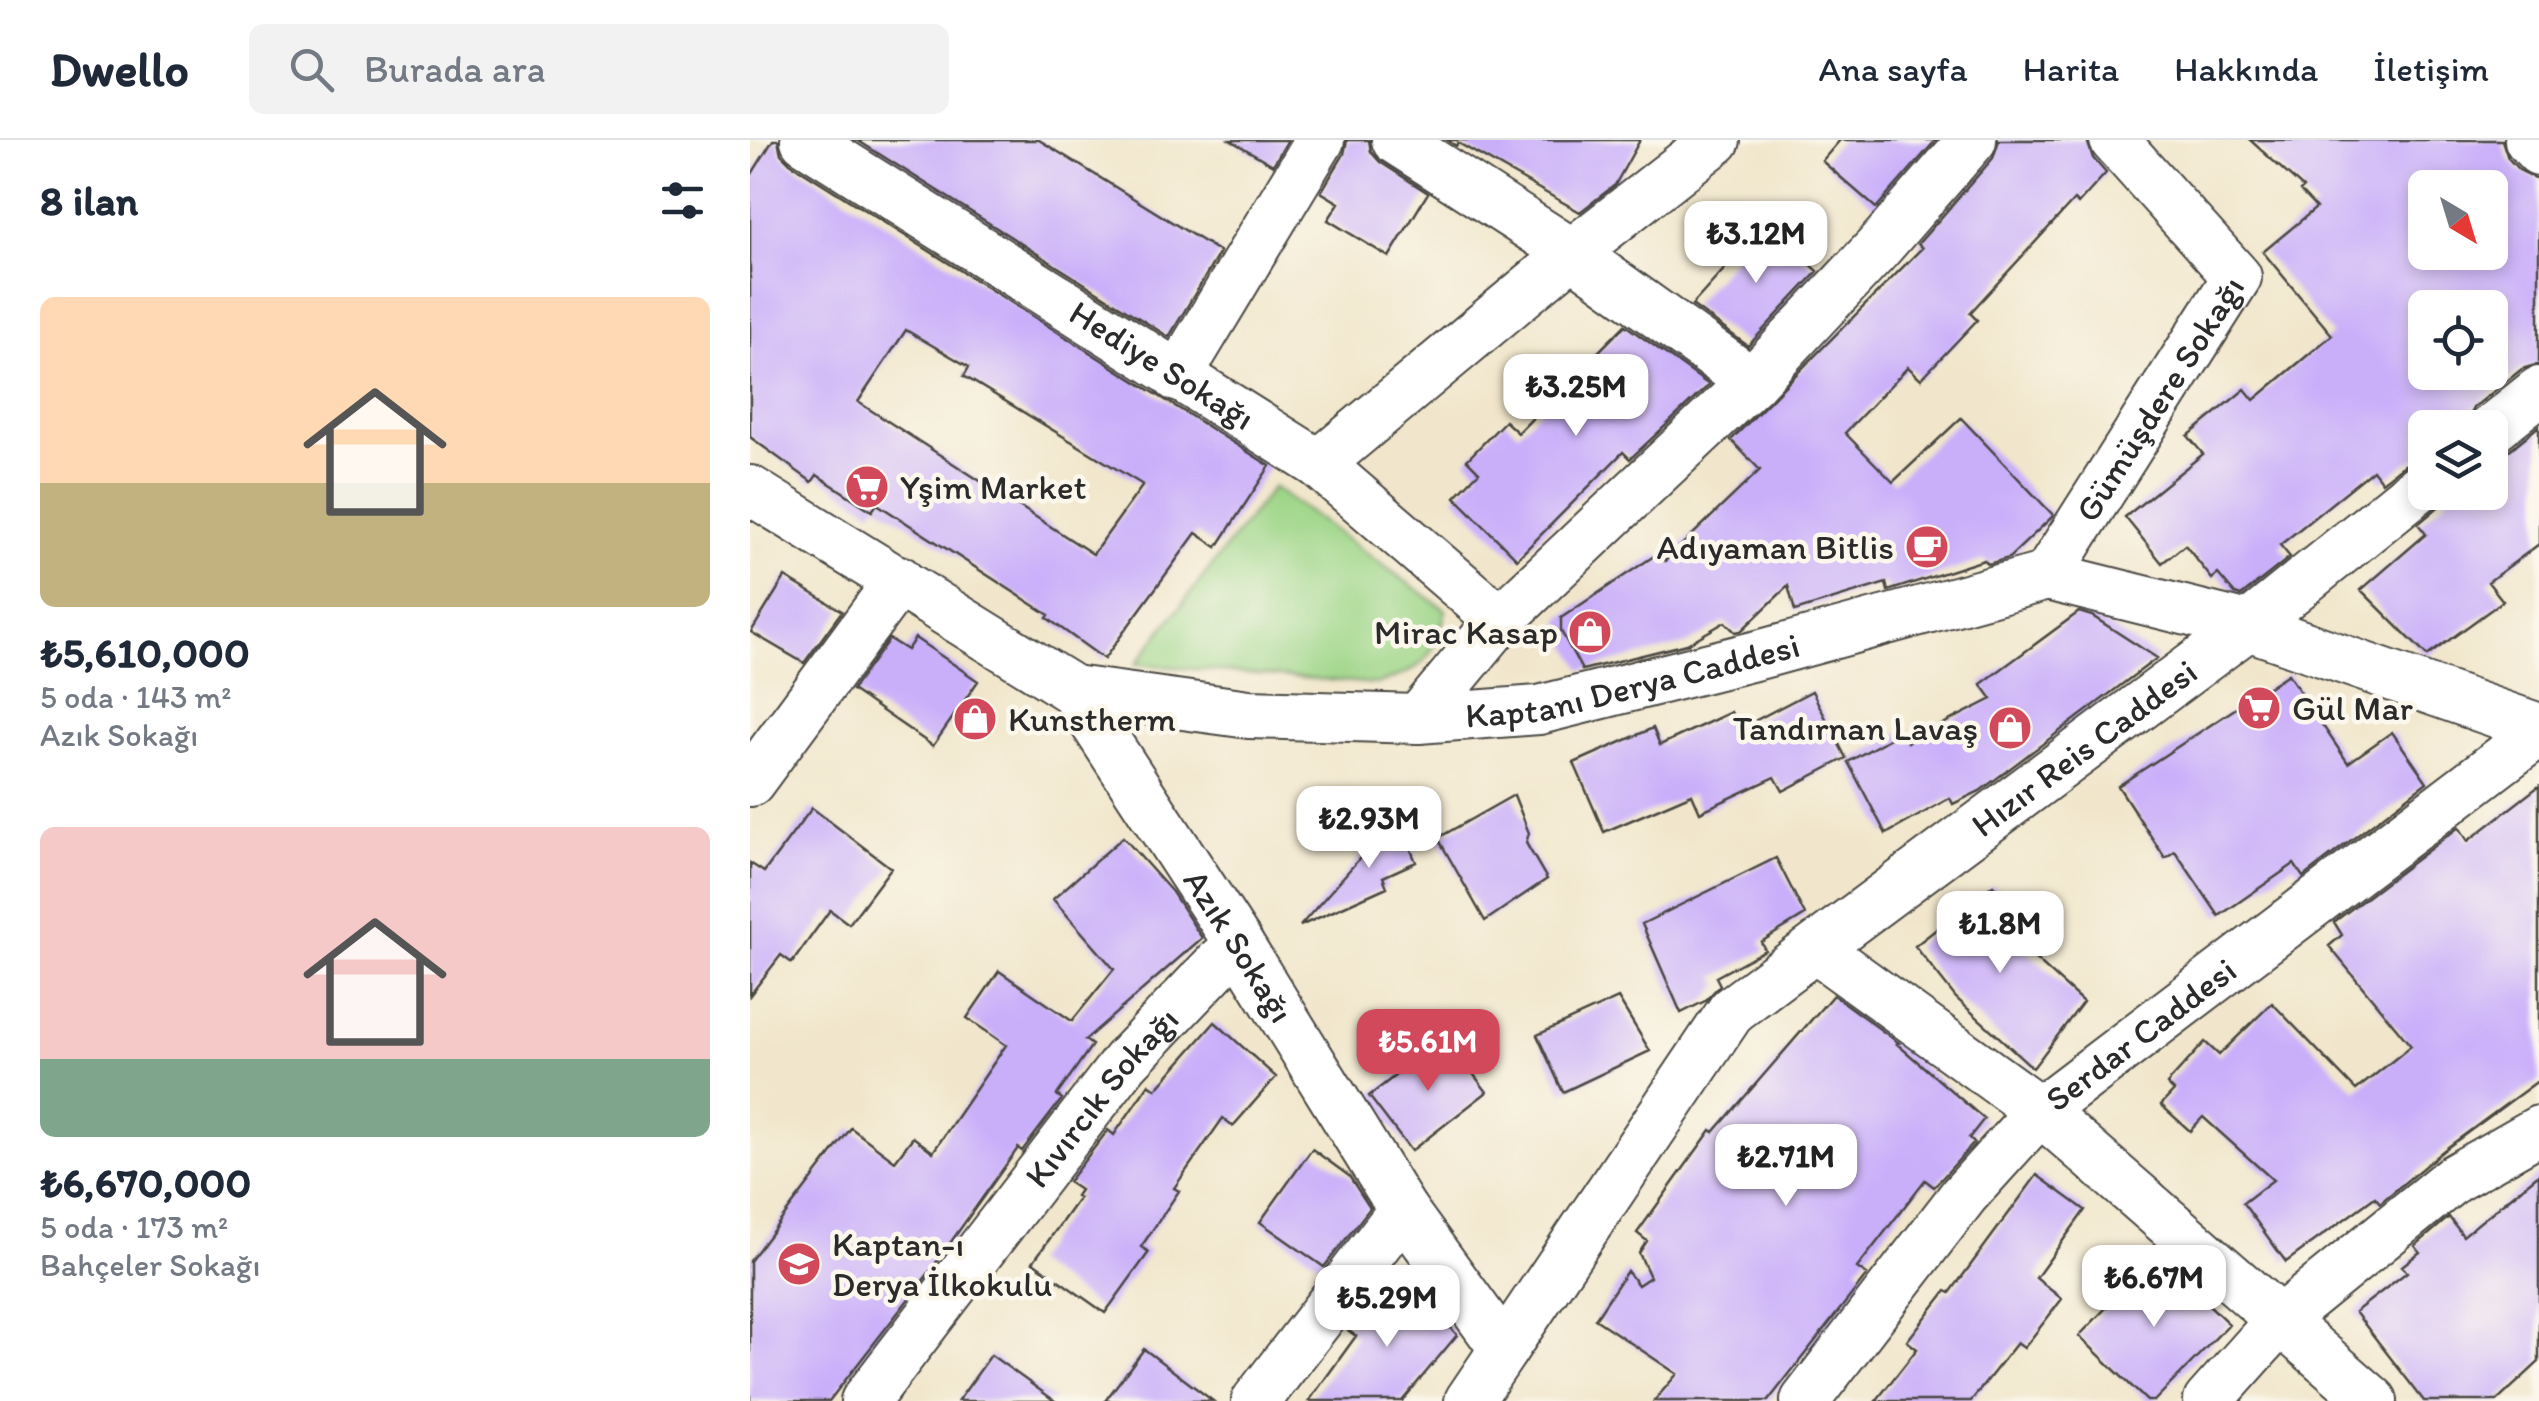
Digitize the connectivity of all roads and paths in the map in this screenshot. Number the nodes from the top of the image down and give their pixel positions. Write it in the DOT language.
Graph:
graph roads {
  1 [pos="805,140"];
  2 [pos="1320,140"];
  3 [pos="1396,140"];
  4 [pos="1716,140"];
  5 [pos="1972,140"];
  6 [pos="2114,140"];
  7 [pos="2530,140"];
  8 [pos="2539,151"];
  9 [pos="1572,253"];
  10 [pos="1177,377"];
  11 [pos="1752,382"];
  12 [pos="2539,390"];
  13 [pos="2508,415"];
  14 [pos="1320,464"];
  15 [pos="750,490"];
  16 [pos="2408,497"];
  17 [pos="2047,576"];
  18 [pos="899,580"];
  19 [pos="1500,620"];
  20 [pos="2248,626"];
  21 [pos="1073,690"];
  22 [pos="1418,719"];
  23 [pos="2539,730"];
  24 [pos="750,782"];
  25 [pos="1238,943"];
  26 [pos="1816,949"];
  27 [pos="2040,1111"];
  28 [pos="2539,1130"];
  29 [pos="1403,1210"];
  30 [pos="2280,1318"];
  31 [pos="1504,1350"];
  32 [pos="864,1401"];
  33 [pos="1256,1401"];
  34 [pos="1470,1401"];
  35 [pos="1804,1401"];
  36 [pos="2208,1401"];
  37 [pos="2373,1401"];
  1 -- 10 [label="street, Hediye Sokağı"];
  2 -- 10 [label="street"];
  3 -- 9 [label="street"];
  4 -- 9 [label="street"];
  5 -- 11 [label="street"];
  6 -- 17 [label="street, Gümüşdere Sokağı"];
  7 -- 8 [label="street"];
  9 -- 11 [label="street"];
  9 -- 14 [label="street"];
  10 -- 14 [label="street, Hediye Sokağı"];
  11 -- 19 [label="street"];
  12 -- 13 [label="street"];
  14 -- 19 [label="street, Hediye Sokağı"];
  15 -- 18 [label="street, Kaptanı Derya Caddesi"];
  16 -- 20 [label="street, Hızır Reis Caddesi"];
  17 -- 20 [label="street, Kaptanı Derya Caddesi"];
  17 -- 22 [label="street, Kaptanı Derya Caddesi"];
  18 -- 21 [label="street, Kaptanı Derya Caddesi"];
  18 -- 24 [label="street"];
  19 -- 22 [label="street"];
  20 -- 23 [label="street, Kaptanı Derya Caddesi"];
  20 -- 26 [label="street, Hızır Reis Caddesi"];
  21 -- 22 [label="street, Kaptanı Derya Caddesi"];
  21 -- 25 [label="street, Azık Sokağı"];
  23 -- 27 [label="street, Serdar Caddesi"];
  25 -- 29 [label="street, Azık Sokağı"];
  25 -- 32 [label="street, Kıvırcık Sokağı"];
  26 -- 27 [label="street"];
  26 -- 31 [label="street, Hızır Reis Caddesi"];
  27 -- 30 [label="street"];
  27 -- 35 [label="street, Serdar Caddesi"];
  28 -- 30 [label="street"];
  29 -- 31 [label="street, Azık Sokağı"];
  29 -- 33 [label="street"];
  30 -- 36 [label="street"];
  30 -- 37 [label="street"];
  31 -- 34 [label="street, Hızır Reis Caddesi"];
}
